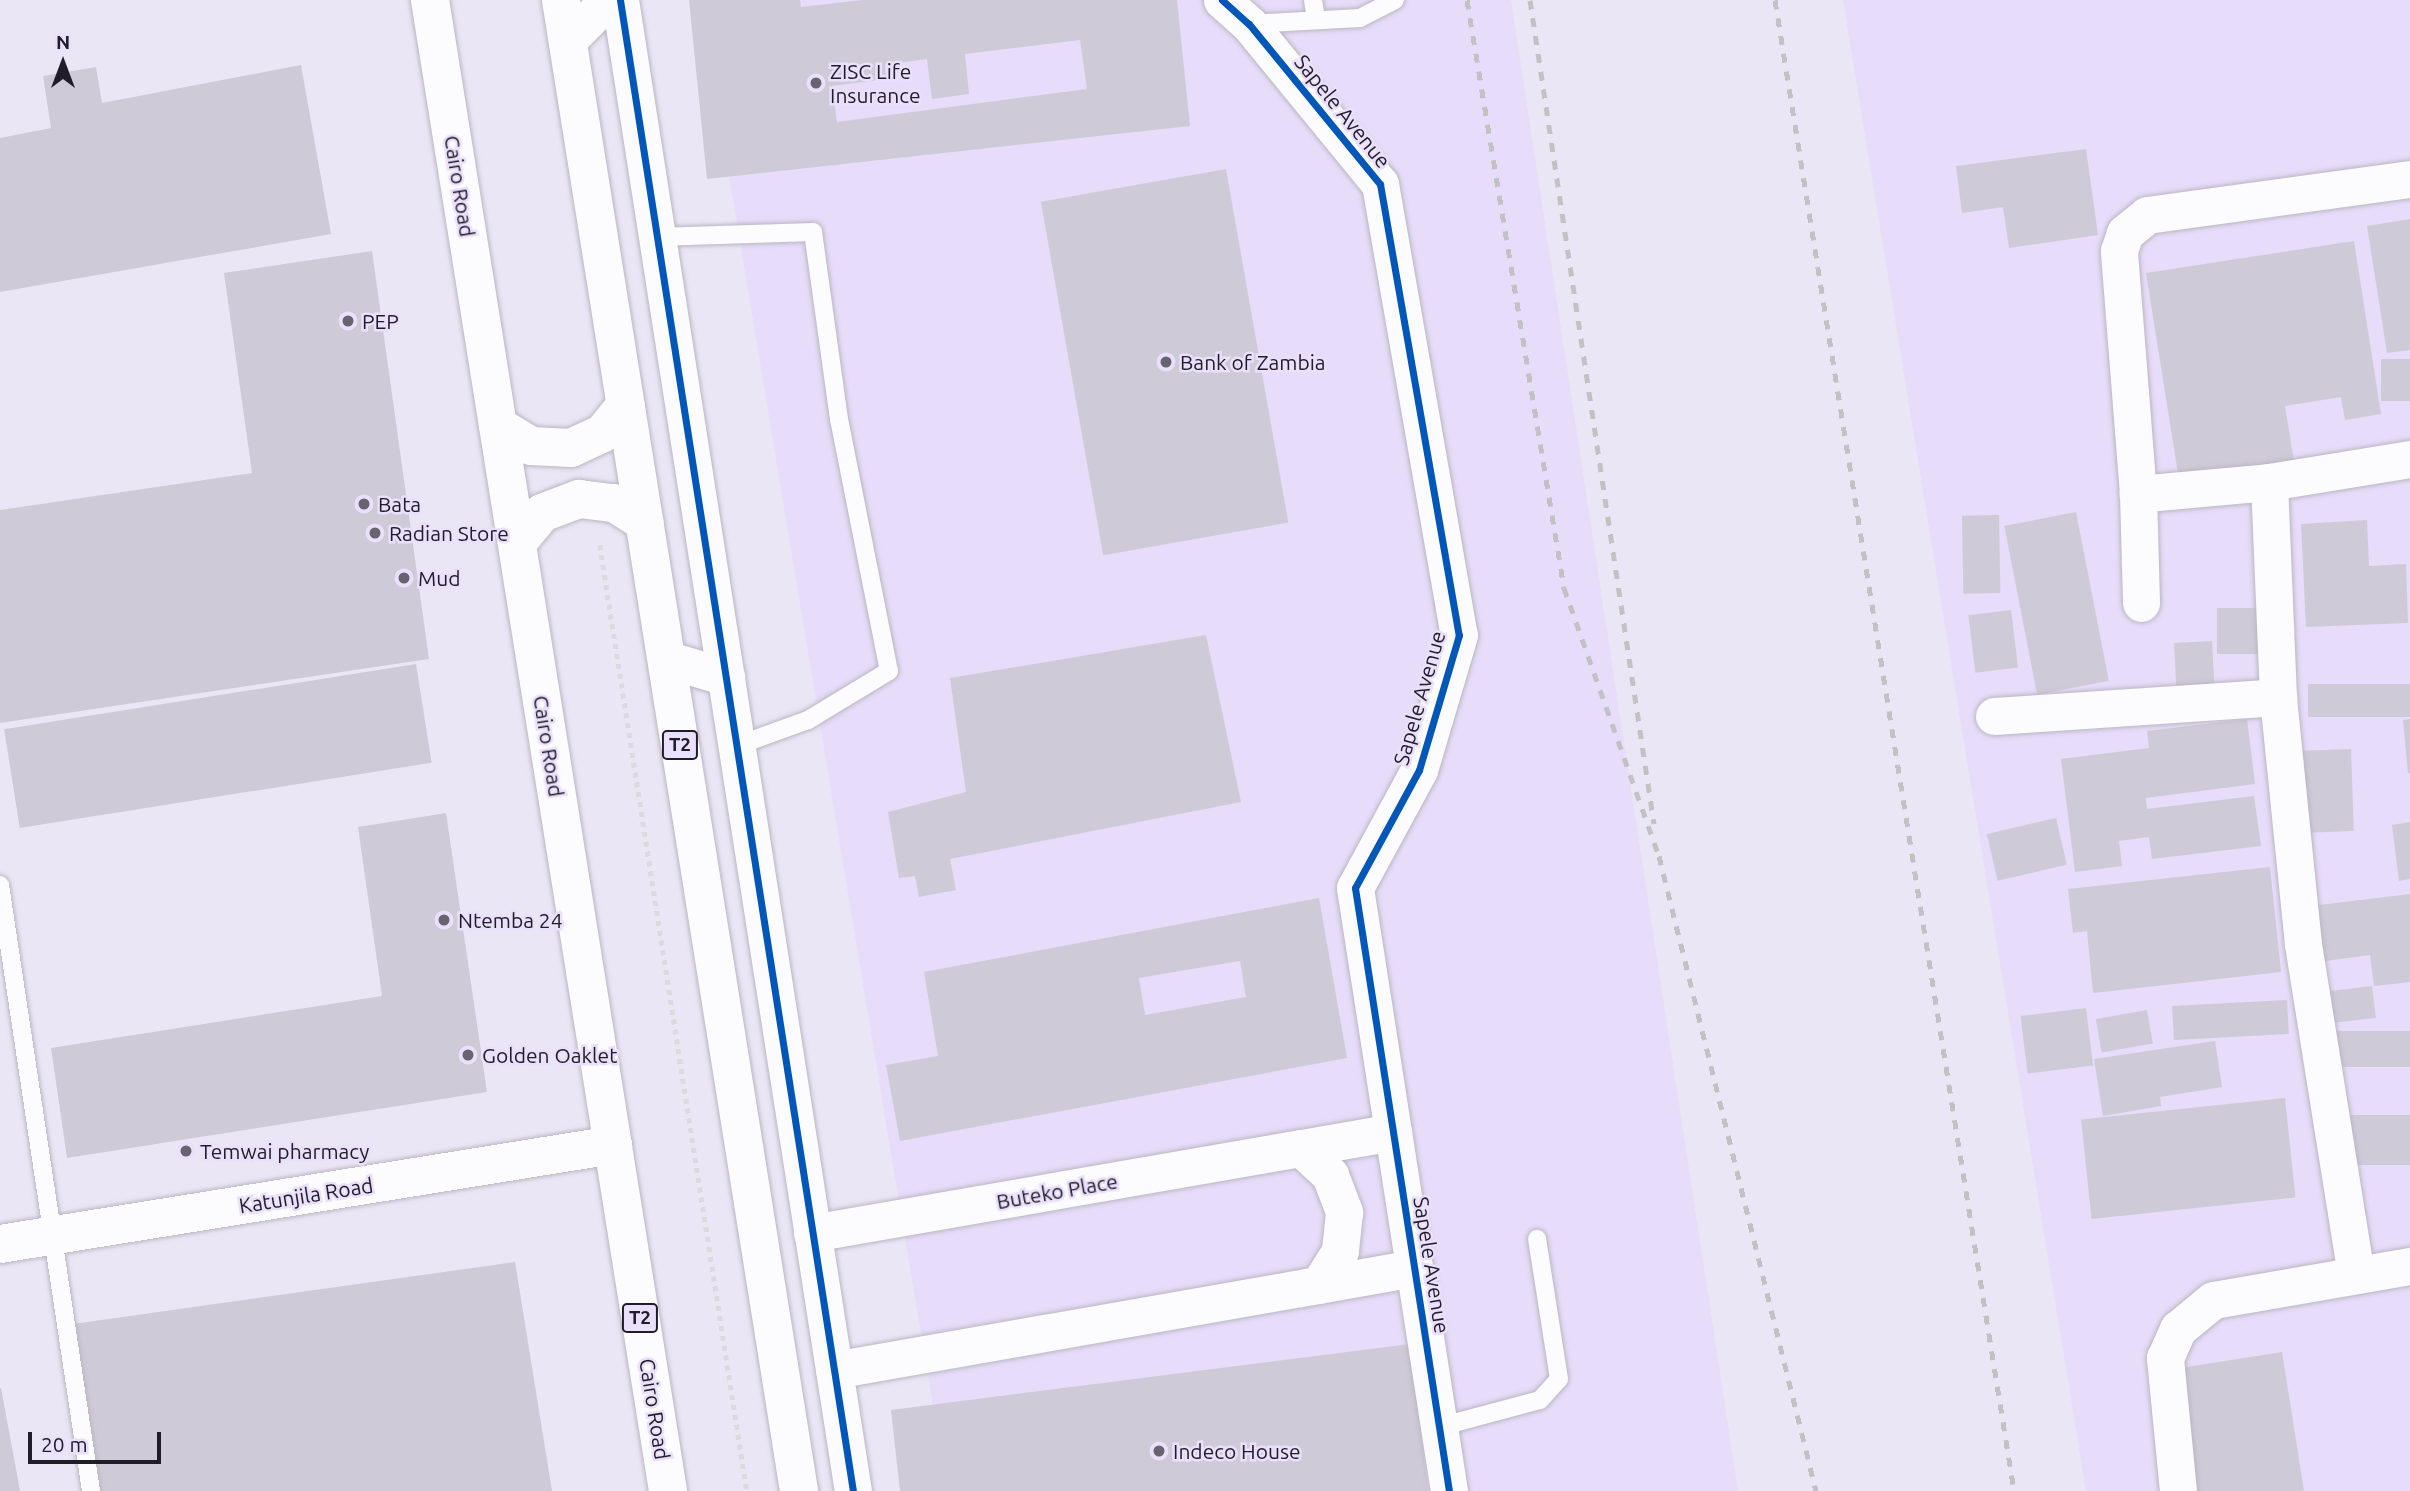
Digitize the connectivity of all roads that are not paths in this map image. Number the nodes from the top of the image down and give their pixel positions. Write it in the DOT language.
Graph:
graph roads {
  1 [pos="430,0"];
  2 [pos="561,0"];
  3 [pos="608,0"];
  4 [pos="620,0"];
  5 [pos="1222,0"];
  6 [pos="1313,0"];
  7 [pos="1395,0"];
  8 [pos="1316,18"];
  9 [pos="1250,23"];
  10 [pos="567,41"];
  11 [pos="2410,179"];
  12 [pos="657,237"];
  13 [pos="625,405"];
  14 [pos="498,426"];
  15 [pos="2410,459"];
  16 [pos="2269,482"];
  17 [pos="2138,494"];
  18 [pos="644,522"];
  19 [pos="517,543"];
  20 [pos="2141,603"];
  21 [pos="666,659"];
  22 [pos="726,677"];
  23 [pos="2278,697"];
  24 [pos="1994,716"];
  25 [pos="736,746"];
  26 [pos="0,885"];
  27 [pos="1393,1132"];
  28 [pos="613,1145"];
  29 [pos="1301,1148"];
  30 [pos="812,1233"];
  31 [pos="51,1236"];
  32 [pos="1537,1239"];
  33 [pos="0,1244"];
  34 [pos="2410,1266"];
  35 [pos="1414,1268"];
  36 [pos="2356,1275"];
  37 [pos="1319,1285"];
  38 [pos="834,1370"];
  39 [pos="1439,1427"];
  40 [pos="90,1491"];
  41 [pos="668,1491"];
  42 [pos="799,1491"];
  43 [pos="853,1491"];
  44 [pos="1449,1491"];
  45 [pos="2178,1491"];
  1 -- 14 [label="main road, Cairo Road / T2"];
  2 -- 10 [label="main road, T2"];
  3 -- 10 [label="street"];
  4 -- 12 [label="street"];
  5 -- 9 [label="street, Sapele Avenue"];
  6 -- 8 [label="lane"];
  7 -- 8 [label="lane"];
  8 -- 9 [label="lane"];
  9 -- 27 [label="street, Sapele Avenue"];
  10 -- 13 [label="main road, T2"];
  11 -- 17 [label="street"];
  12 -- 22 [label="street"];
  12 -- 25 [label="lane"];
  13 -- 14 [label="main road"];
  13 -- 18 [label="main road, T2"];
  14 -- 19 [label="main road, Cairo Road / T2"];
  15 -- 16 [label="street"];
  16 -- 17 [label="street"];
  16 -- 23 [label="street"];
  17 -- 20 [label="street"];
  18 -- 19 [label="main road"];
  18 -- 21 [label="main road, T2"];
  19 -- 28 [label="main road, Cairo Road / T2"];
  21 -- 22 [label="street"];
  21 -- 42 [label="main road, T2"];
  22 -- 25 [label="street"];
  23 -- 24 [label="street"];
  23 -- 36 [label="street"];
  25 -- 30 [label="street"];
  26 -- 31 [label="lane"];
  27 -- 29 [label="street, Buteko Place"];
  27 -- 35 [label="street, Sapele Avenue"];
  28 -- 31 [label="main road, Katunjila Road"];
  28 -- 41 [label="main road, Cairo Road / T2"];
  29 -- 30 [label="street, Buteko Place"];
  29 -- 37 [label="street"];
  30 -- 38 [label="street"];
  31 -- 33 [label="main road, Katunjila Road"];
  31 -- 40 [label="lane"];
  32 -- 39 [label="lane"];
  34 -- 36 [label="street"];
  35 -- 37 [label="street"];
  35 -- 39 [label="street, Sapele Avenue"];
  36 -- 45 [label="street"];
  37 -- 38 [label="street"];
  38 -- 43 [label="street"];
  39 -- 44 [label="street, Sapele Avenue"];
}
